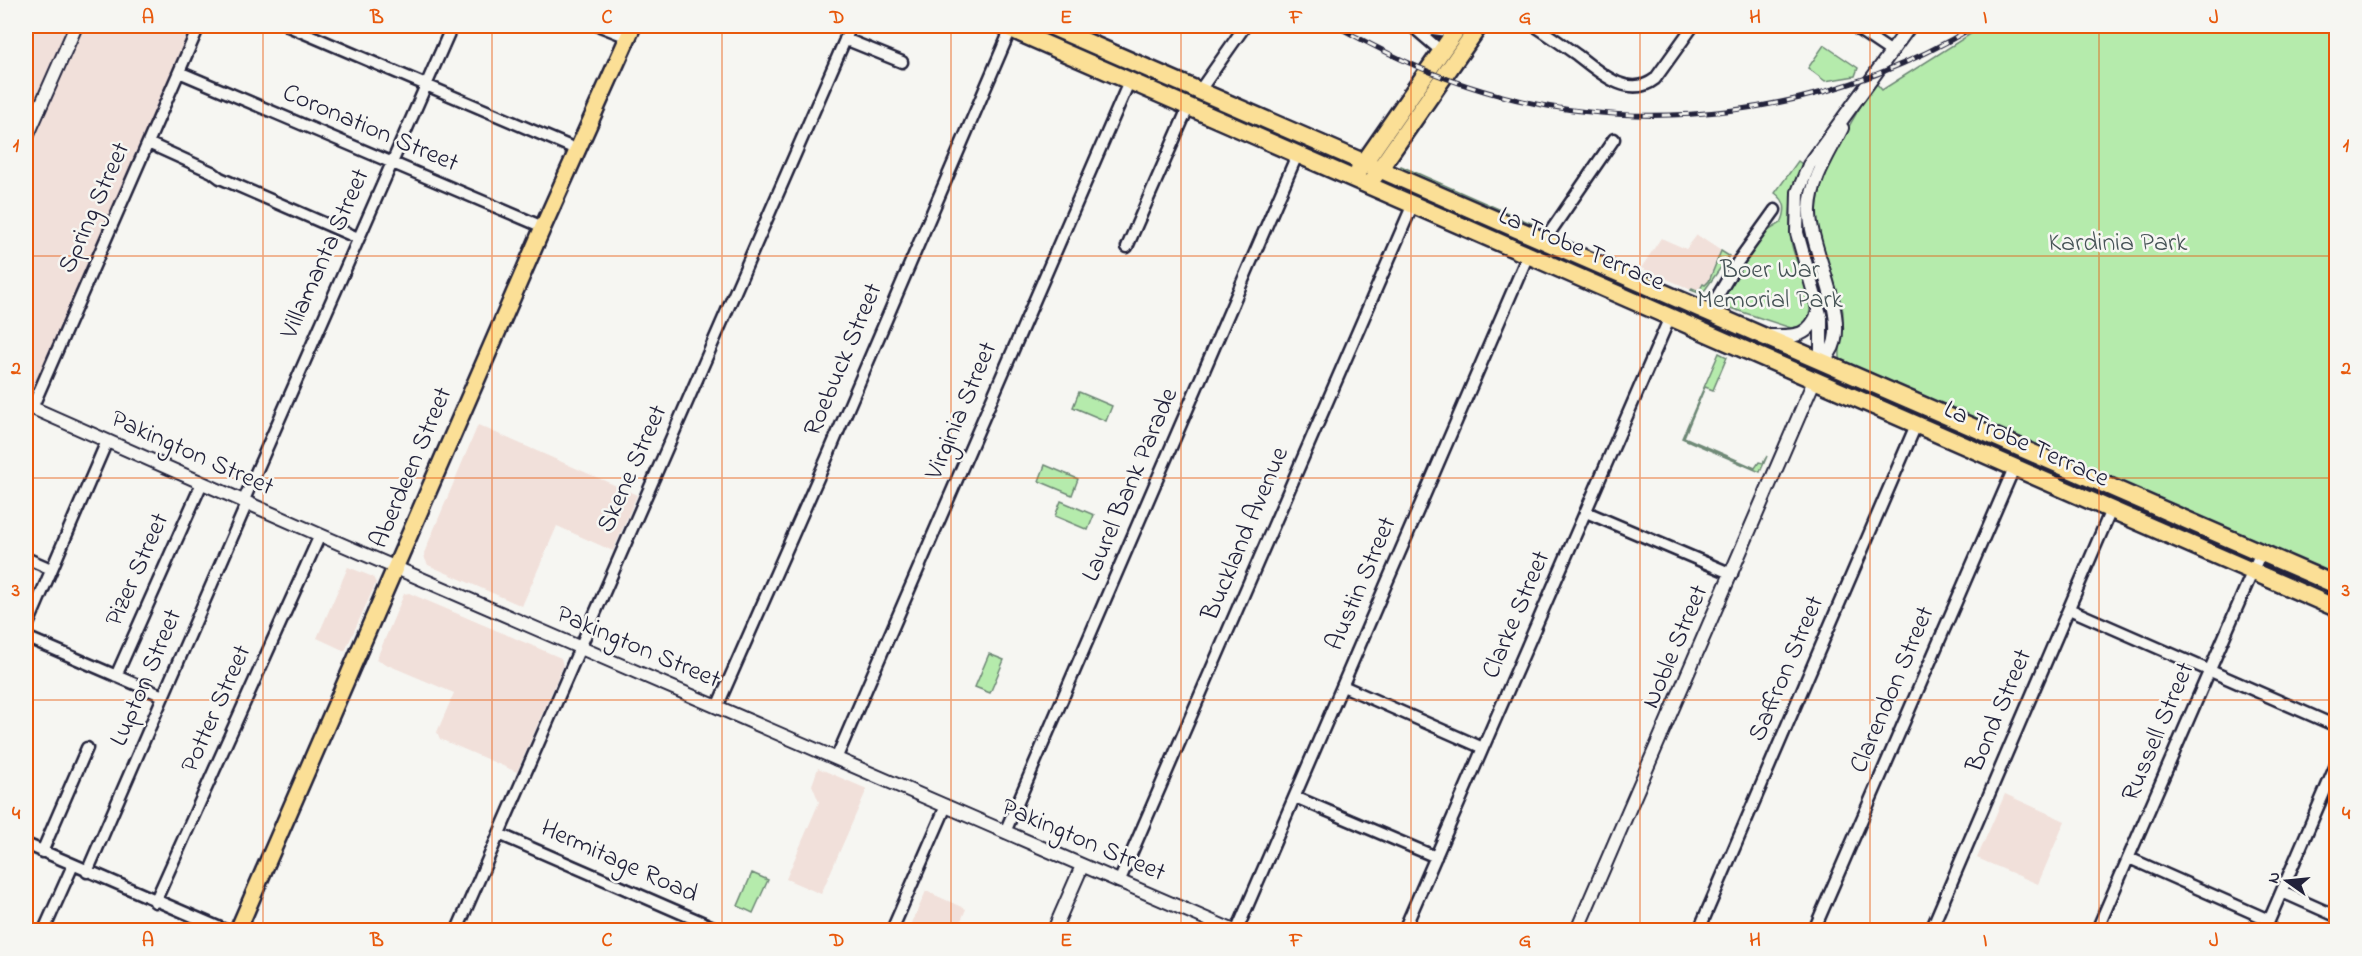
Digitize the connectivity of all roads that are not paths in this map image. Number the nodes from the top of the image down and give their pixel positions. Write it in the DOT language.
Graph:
graph roads {
  1 [pos="76,26"];
  2 [pos="200,26"];
  3 [pos="288,26"];
  4 [pos="452,26"];
  5 [pos="600,26"];
  6 [pos="851,26"];
  7 [pos="1011,26"];
  8 [pos="1050,26"];
  9 [pos="1245,26"];
  10 [pos="1411,26"];
  11 [pos="1471,26"];
  12 [pos="1479,26"];
  13 [pos="1535,26"];
  14 [pos="1693,26"];
  15 [pos="1853,26"];
  16 [pos="1916,26"];
  17 [pos="1457,29"];
  18 [pos="1907,29"];
  19 [pos="631,32"];
  20 [pos="845,39"];
  21 [pos="1441,51"];
  22 [pos="1890,51"];
  23 [pos="902,62"];
  24 [pos="179,72"];
  25 [pos="1129,82"];
  26 [pos="426,84"];
  27 [pos="1200,90"];
  28 [pos="1856,98"];
  29 [pos="1188,108"];
  30 [pos="26,139"];
  31 [pos="1614,139"];
  32 [pos="148,143"];
  33 [pos="578,150"];
  34 [pos="1297,155"];
  35 [pos="391,162"];
  36 [pos="1372,165"];
  37 [pos="1361,182"];
  38 [pos="1413,204"];
  39 [pos="1775,210"];
  40 [pos="543,228"];
  41 [pos="358,238"];
  42 [pos="1544,240"];
  43 [pos="1127,247"];
  44 [pos="1527,255"];
  45 [pos="1819,311"];
  46 [pos="1708,312"];
  47 [pos="1670,317"];
  48 [pos="1765,336"];
  49 [pos="1821,362"];
  50 [pos="1814,381"];
  51 [pos="29,407"];
  52 [pos="1916,425"];
  53 [pos="107,441"];
  54 [pos="2014,468"];
  55 [pos="202,483"];
  56 [pos="245,502"];
  57 [pos="2111,510"];
  58 [pos="1586,512"];
  59 [pos="320,535"];
  60 [pos="2261,552"];
  61 [pos="26,558"];
  62 [pos="395,568"];
  63 [pos="51,569"];
  64 [pos="2253,572"];
  65 [pos="1732,574"];
  66 [pos="2337,585"];
  67 [pos="2337,608"];
  68 [pos="2069,609"];
  69 [pos="26,629"];
  70 [pos="26,637"];
  71 [pos="580,647"];
  72 [pos="2210,670"];
  73 [pos="116,676"];
  74 [pos="1343,686"];
  75 [pos="163,696"];
  76 [pos="717,708"];
  77 [pos="2337,726"];
  78 [pos="87,748"];
  79 [pos="1483,748"];
  80 [pos="836,759"];
  81 [pos="2337,765"];
  82 [pos="1295,797"];
  83 [pos="946,806"];
  84 [pos="1005,832"];
  85 [pos="499,834"];
  86 [pos="26,844"];
  87 [pos="42,852"];
  88 [pos="1436,857"];
  89 [pos="2129,858"];
  90 [pos="73,866"];
  91 [pos="1082,866"];
  92 [pos="87,872"];
  93 [pos="1119,882"];
  94 [pos="2282,892"];
  95 [pos="155,902"];
  96 [pos="2337,916"];
  97 [pos="2267,925"];
  98 [pos="44,930"];
  99 [pos="225,930"];
  100 [pos="238,930"];
  101 [pos="457,930"];
  102 [pos="720,930"];
  103 [pos="892,930"];
  104 [pos="1054,930"];
  105 [pos="1232,930"];
  106 [pos="1237,930"];
  107 [pos="1404,930"];
  108 [pos="1577,930"];
  109 [pos="1700,930"];
  110 [pos="1814,930"];
  111 [pos="1931,930"];
  112 [pos="2097,930"];
  1 -- 30 [label="street"];
  2 -- 24 [label="street, Spring Street"];
  3 -- 26 [label="street"];
  4 -- 26 [label="street, Villamanta Street"];
  5 -- 19 [label="street"];
  6 -- 20 [label="street, Skene Street"];
  7 -- 25 [label="highway, La Trobe Terrace"];
  7 -- 76 [label="street, Roebuck Street"];
  8 -- 27 [label="highway, La Trobe Terrace"];
  9 -- 27 [label="street"];
  10 -- 17 [label="street"];
  10 -- 21 [label="street"];
  11 -- 21 [label="highway"];
  12 -- 36 [label="highway"];
  13 -- 14 [label="street"];
  15 -- 22 [label="street"];
  16 -- 18 [label="street"];
  17 -- 21 [label="highway"];
  18 -- 22 [label="street"];
  19 -- 33 [label="main road, Aberdeen Street"];
  20 -- 23 [label="street"];
  20 -- 71 [label="street, Skene Street"];
  21 -- 36 [label="highway"];
  22 -- 28 [label="street"];
  24 -- 32 [label="street, Spring Street"];
  24 -- 35 [label="street, Coronation Street"];
  25 -- 29 [label="highway, La Trobe Terrace"];
  25 -- 80 [label="street, Virginia Street"];
  26 -- 33 [label="street"];
  26 -- 35 [label="street, Villamanta Street"];
  27 -- 36 [label="highway, La Trobe Terrace"];
  28 -- 45 [label="street"];
  28 -- 49 [label="street"];
  29 -- 34 [label="highway, La Trobe Terrace"];
  29 -- 43 [label="street"];
  31 -- 42 [label="street"];
  32 -- 41 [label="street"];
  32 -- 51 [label="street, Spring Street"];
  33 -- 40 [label="main road, Aberdeen Street"];
  34 -- 37 [label="highway, La Trobe Terrace"];
  34 -- 84 [label="street, Laurel Bank Parade"];
  35 -- 40 [label="street, Coronation Street"];
  35 -- 41 [label="street, Villamanta Street"];
  36 -- 37 [label="highway"];
  36 -- 42 [label="highway, La Trobe Terrace"];
  37 -- 38 [label="highway, La Trobe Terrace"];
  38 -- 44 [label="highway, La Trobe Terrace"];
  38 -- 93 [label="street, Buckland Avenue"];
  39 -- 46 [label="street"];
  40 -- 62 [label="main road, Aberdeen Street"];
  41 -- 56 [label="street, Villamanta Street"];
  42 -- 46 [label="highway, La Trobe Terrace"];
  44 -- 47 [label="highway, La Trobe Terrace"];
  44 -- 74 [label="street, Austin Street"];
  45 -- 48 [label="street"];
  45 -- 49 [label="street"];
  46 -- 48 [label="highway, La Trobe Terrace"];
  47 -- 50 [label="highway, La Trobe Terrace"];
  47 -- 58 [label="street, Clarke Street"];
  48 -- 49 [label="highway, La Trobe Terrace"];
  49 -- 50 [label="highway"];
  49 -- 60 [label="highway, La Trobe Terrace"];
  50 -- 52 [label="highway, La Trobe Terrace"];
  50 -- 65 [label="street, Noble Street"];
  51 -- 53 [label="street, Pakington Street"];
  52 -- 54 [label="highway, La Trobe Terrace"];
  52 -- 109 [label="street, Saffron Street"];
  53 -- 55 [label="street, Pakington Street"];
  53 -- 63 [label="street"];
  54 -- 57 [label="highway, La Trobe Terrace"];
  54 -- 110 [label="street, Clarendon Street"];
  55 -- 56 [label="street, Pakington Street"];
  55 -- 73 [label="street, Pizer Street"];
  56 -- 59 [label="street, Pakington Street"];
  56 -- 75 [label="street, Lupton Street"];
  57 -- 64 [label="highway, La Trobe Terrace"];
  57 -- 68 [label="street, Bond Street"];
  58 -- 65 [label="street"];
  58 -- 79 [label="street, Clarke Street"];
  59 -- 62 [label="street, Pakington Street"];
  59 -- 95 [label="street, Potter Street"];
  60 -- 64 [label="street, Russell Street"];
  60 -- 66 [label="highway, La Trobe Terrace"];
  61 -- 63 [label="street"];
  62 -- 71 [label="street, Pakington Street"];
  62 -- 100 [label="main road, Aberdeen Street"];
  63 -- 69 [label="street"];
  64 -- 67 [label="highway, La Trobe Terrace"];
  64 -- 72 [label="street, Russell Street"];
  65 -- 108 [label="street, Noble Street"];
  68 -- 72 [label="street"];
  68 -- 111 [label="street, Bond Street"];
  70 -- 73 [label="street"];
  71 -- 76 [label="street, Pakington Street"];
  71 -- 85 [label="street, Skene Street"];
  72 -- 77 [label="street"];
  72 -- 89 [label="street, Russell Street"];
  73 -- 75 [label="street"];
  74 -- 79 [label="street"];
  74 -- 82 [label="street, Austin Street"];
  75 -- 92 [label="street, Lupton Street"];
  76 -- 80 [label="street, Pakington Street"];
  78 -- 87 [label="street"];
  79 -- 88 [label="street, Clarke Street"];
  80 -- 83 [label="street, Pakington Street"];
  81 -- 94 [label="street"];
  82 -- 88 [label="street"];
  82 -- 106 [label="street, Austin Street"];
  83 -- 84 [label="street, Pakington Street"];
  83 -- 103 [label="street"];
  84 -- 91 [label="street, Pakington Street"];
  85 -- 101 [label="street, Skene Street"];
  85 -- 102 [label="street, Hermitage Road"];
  86 -- 87 [label="street"];
  87 -- 90 [label="street"];
  88 -- 107 [label="street, Clarke Street"];
  89 -- 97 [label="street"];
  89 -- 112 [label="street, Russell Street"];
  90 -- 92 [label="street"];
  90 -- 98 [label="street"];
  91 -- 93 [label="street, Pakington Street"];
  91 -- 104 [label="street"];
  92 -- 95 [label="street"];
  93 -- 105 [label="street, Pakington Street"];
  94 -- 96 [label="street"];
  94 -- 97 [label="street"];
  95 -- 99 [label="street"];
}
